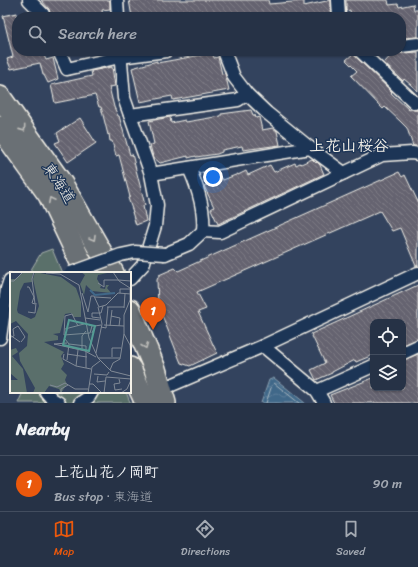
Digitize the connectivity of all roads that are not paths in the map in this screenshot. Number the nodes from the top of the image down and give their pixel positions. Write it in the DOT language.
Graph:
graph roads {
  1 [pos="29,0"];
  2 [pos="117,0"];
  3 [pos="338,0"];
  4 [pos="41,12"];
  5 [pos="118,12"];
  6 [pos="339,12"];
  7 [pos="418,44"];
  8 [pos="406,45"];
  9 [pos="61,56"];
  10 [pos="113,56"];
  11 [pos="120,56"];
  12 [pos="226,56"];
  13 [pos="369,56"];
  14 [pos="247,94"];
  15 [pos="0,97"];
  16 [pos="415,103"];
  17 [pos="130,115"];
  18 [pos="0,127"];
  19 [pos="310,148"];
  20 [pos="418,154"];
  21 [pos="190,168"];
  22 [pos="344,173"];
  23 [pos="151,174"];
  24 [pos="203,232"];
  25 [pos="74,272"];
  26 [pos="86,272"];
  27 [pos="112,272"];
  28 [pos="418,273"];
  29 [pos="131,277"];
  30 [pos="10,280"];
  31 [pos="131,312"];
  32 [pos="0,338"];
  33 [pos="263,346"];
  34 [pos="418,346"];
  35 [pos="406,352"];
  36 [pos="370,367"];
  37 [pos="131,369"];
  38 [pos="317,391"];
  39 [pos="47,393"];
  40 [pos="91,393"];
  41 [pos="157,399"];
  42 [pos="59,403"];
  43 [pos="80,403"];
  44 [pos="324,403"];
  1 -- 4 [label="street"];
  2 -- 5 [label="street"];
  3 -- 6 [label="street"];
  7 -- 8 [label="street"];
  9 -- 10 [label="street"];
  11 -- 17 [label="street"];
  12 -- 14 [label="street"];
  13 -- 16 [label="street"];
  14 -- 17 [label="street"];
  14 -- 19 [label="street"];
  15 -- 27 [label="highway, 東海道, one-way"];
  17 -- 23 [label="street"];
  26 -- 18 [label="highway, 東海道, one-way"];
  19 -- 21 [label="street"];
  19 -- 22 [label="street"];
  20 -- 22 [label="street"];
  21 -- 23 [label="street"];
  21 -- 24 [label="street"];
  22 -- 24 [label="street"];
  23 -- 29 [label="street"];
  24 -- 25 [label="street, bridge"];
  28 -- 33 [label="street"];
  30 -- 32 [label="street"];
  31 -- 41 [label="highway, one-way"];
  33 -- 38 [label="street"];
  33 -- 41 [label="street"];
  34 -- 35 [label="street"];
  36 -- 38 [label="street"];
  37 -- 41 [label="highway"];
  38 -- 44 [label="street"];
  39 -- 42 [label="street"];
  40 -- 43 [label="street"];
}
